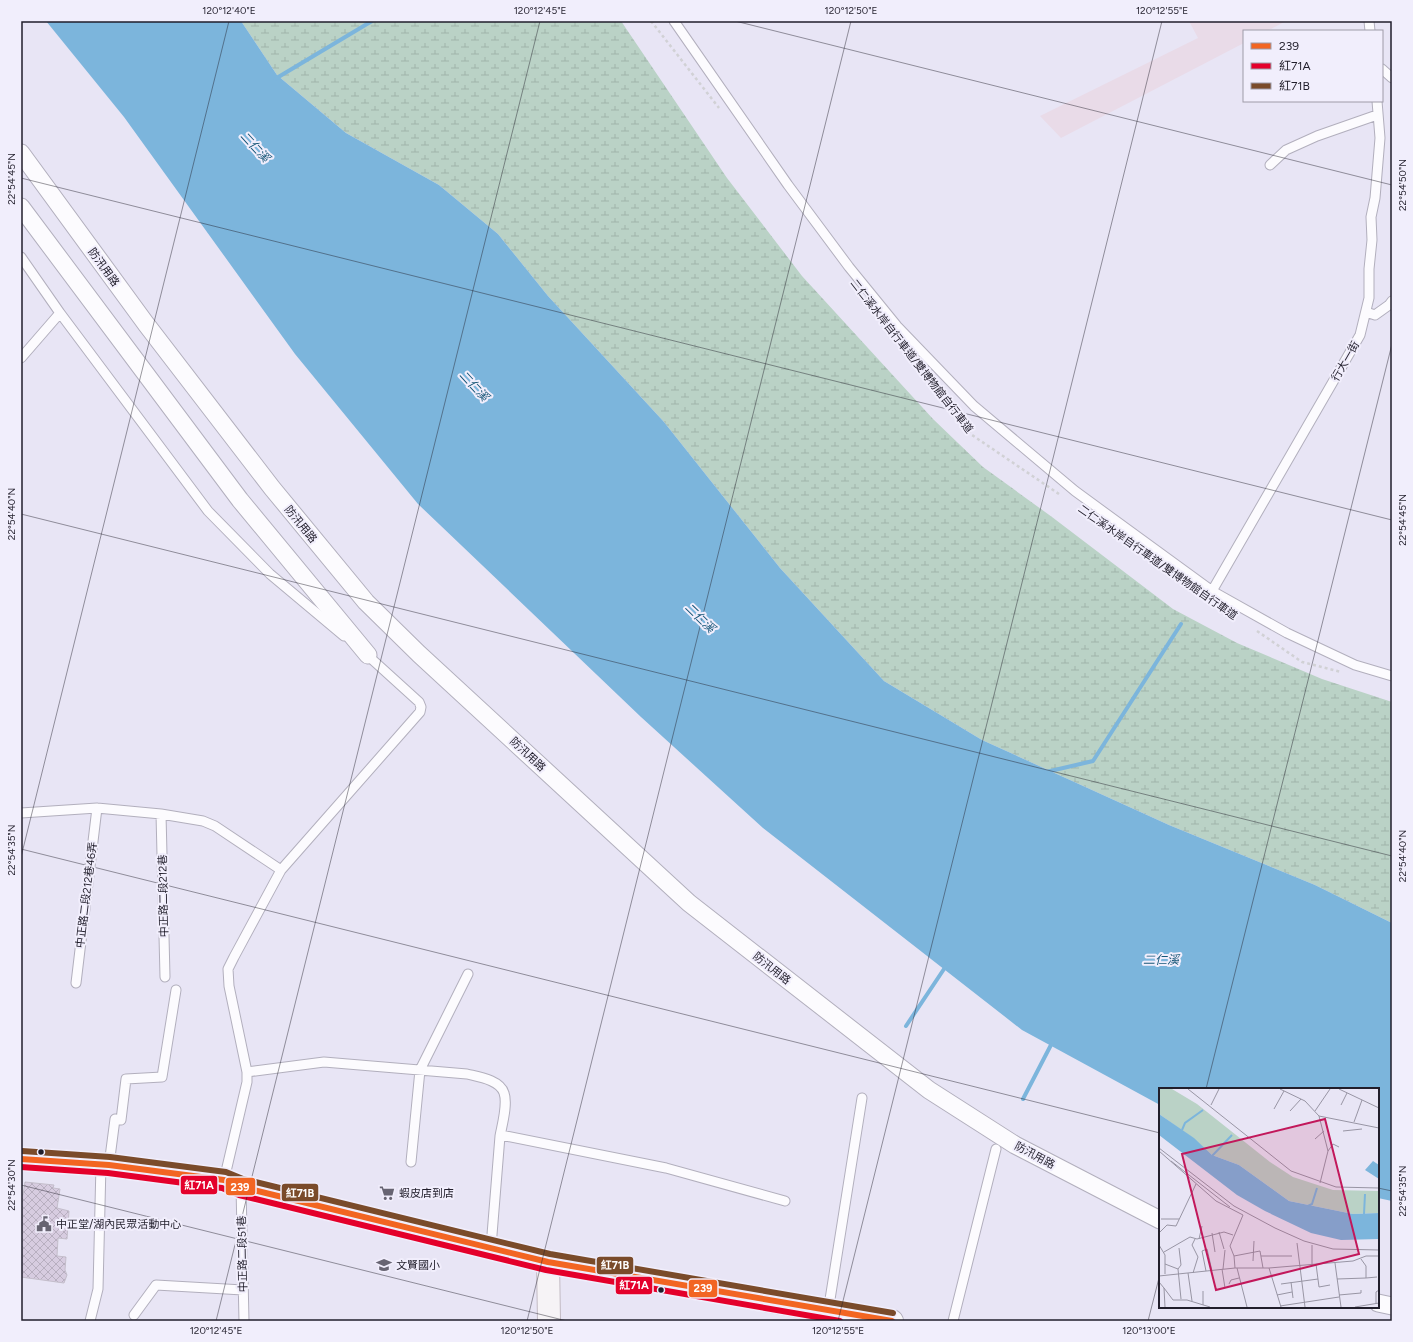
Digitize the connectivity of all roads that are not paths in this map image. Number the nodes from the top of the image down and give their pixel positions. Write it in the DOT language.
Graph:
graph roads {
  1 [pos="674,21"];
  2 [pos="1383,70"];
  3 [pos="1392,78"];
  4 [pos="1377,102"];
  5 [pos="1377,116"];
  6 [pos="21,153"];
  7 [pos="1270,165"];
  8 [pos="21,207"];
  9 [pos="21,257"];
  10 [pos="1392,301"];
  11 [pos="1366,312"];
  12 [pos="60,313"];
  13 [pos="21,358"];
  14 [pos="1212,591"];
  15 [pos="368,656"];
  16 [pos="1392,676"];
  17 [pos="97,808"];
  18 [pos="21,812"];
  19 [pos="161,814"];
  20 [pos="281,870"];
  21 [pos="468,974"];
  22 [pos="165,977"];
  23 [pos="76,983"];
  24 [pos="176,990"];
  25 [pos="420,1070"];
  26 [pos="247,1072"];
  27 [pos="862,1098"];
  28 [pos="501,1135"];
  29 [pos="996,1149"];
  30 [pos="21,1159"];
  31 [pos="411,1162"];
  32 [pos="105,1165"];
  33 [pos="232,1184"];
  34 [pos="785,1201"];
  35 [pos="1159,1219"];
  36 [pos="491,1247"];
  37 [pos="548,1262"];
  38 [pos="243,1290"];
  39 [pos="1379,1303"];
  40 [pos="1392,1306"];
  41 [pos="134,1315"];
  42 [pos="827,1316"];
  43 [pos="90,1321"];
  44 [pos="244,1321"];
  45 [pos="549,1321"];
  46 [pos="892,1321"];
  47 [pos="953,1321"];
  1 -- 14 [label="lane"];
  2 -- 3 [label="lane"];
  4 -- 5 [label="lane, 行大一街"];
  5 -- 7 [label="lane"];
  5 -- 11 [label="lane, 行大一街"];
  6 -- 35 [label="street, 防汛用路"];
  8 -- 15 [label="street"];
  9 -- 12 [label="lane, 中正路二段51巷"];
  10 -- 11 [label="lane"];
  11 -- 14 [label="lane, 行大一街"];
  12 -- 13 [label="lane"];
  12 -- 15 [label="lane, 中正路二段51巷"];
  14 -- 16 [label="lane"];
  15 -- 20 [label="lane, 中正路二段51巷"];
  17 -- 18 [label="lane"];
  17 -- 19 [label="lane"];
  17 -- 23 [label="lane, 中正路二段212巷46弄"];
  19 -- 20 [label="lane"];
  19 -- 22 [label="lane, 中正路二段212巷"];
  20 -- 26 [label="lane, 中正路二段51巷"];
  21 -- 25 [label="lane"];
  24 -- 32 [label="lane"];
  25 -- 26 [label="lane"];
  25 -- 28 [label="lane"];
  25 -- 31 [label="lane"];
  26 -- 33 [label="lane, 中正路二段51巷"];
  27 -- 42 [label="lane"];
  28 -- 34 [label="lane"];
  28 -- 36 [label="lane"];
  29 -- 47 [label="lane"];
  30 -- 32 [label="main road"];
  32 -- 33 [label="main road"];
  32 -- 43 [label="lane"];
  33 -- 36 [label="main road"];
  33 -- 38 [label="lane, 中正路二段51巷"];
  36 -- 37 [label="main road"];
  37 -- 42 [label="street"];
  37 -- 45 [label="main road"];
  38 -- 41 [label="lane"];
  38 -- 44 [label="lane, 中正路二段51巷"];
  39 -- 40 [label="street"];
  42 -- 46 [label="street"];
}
